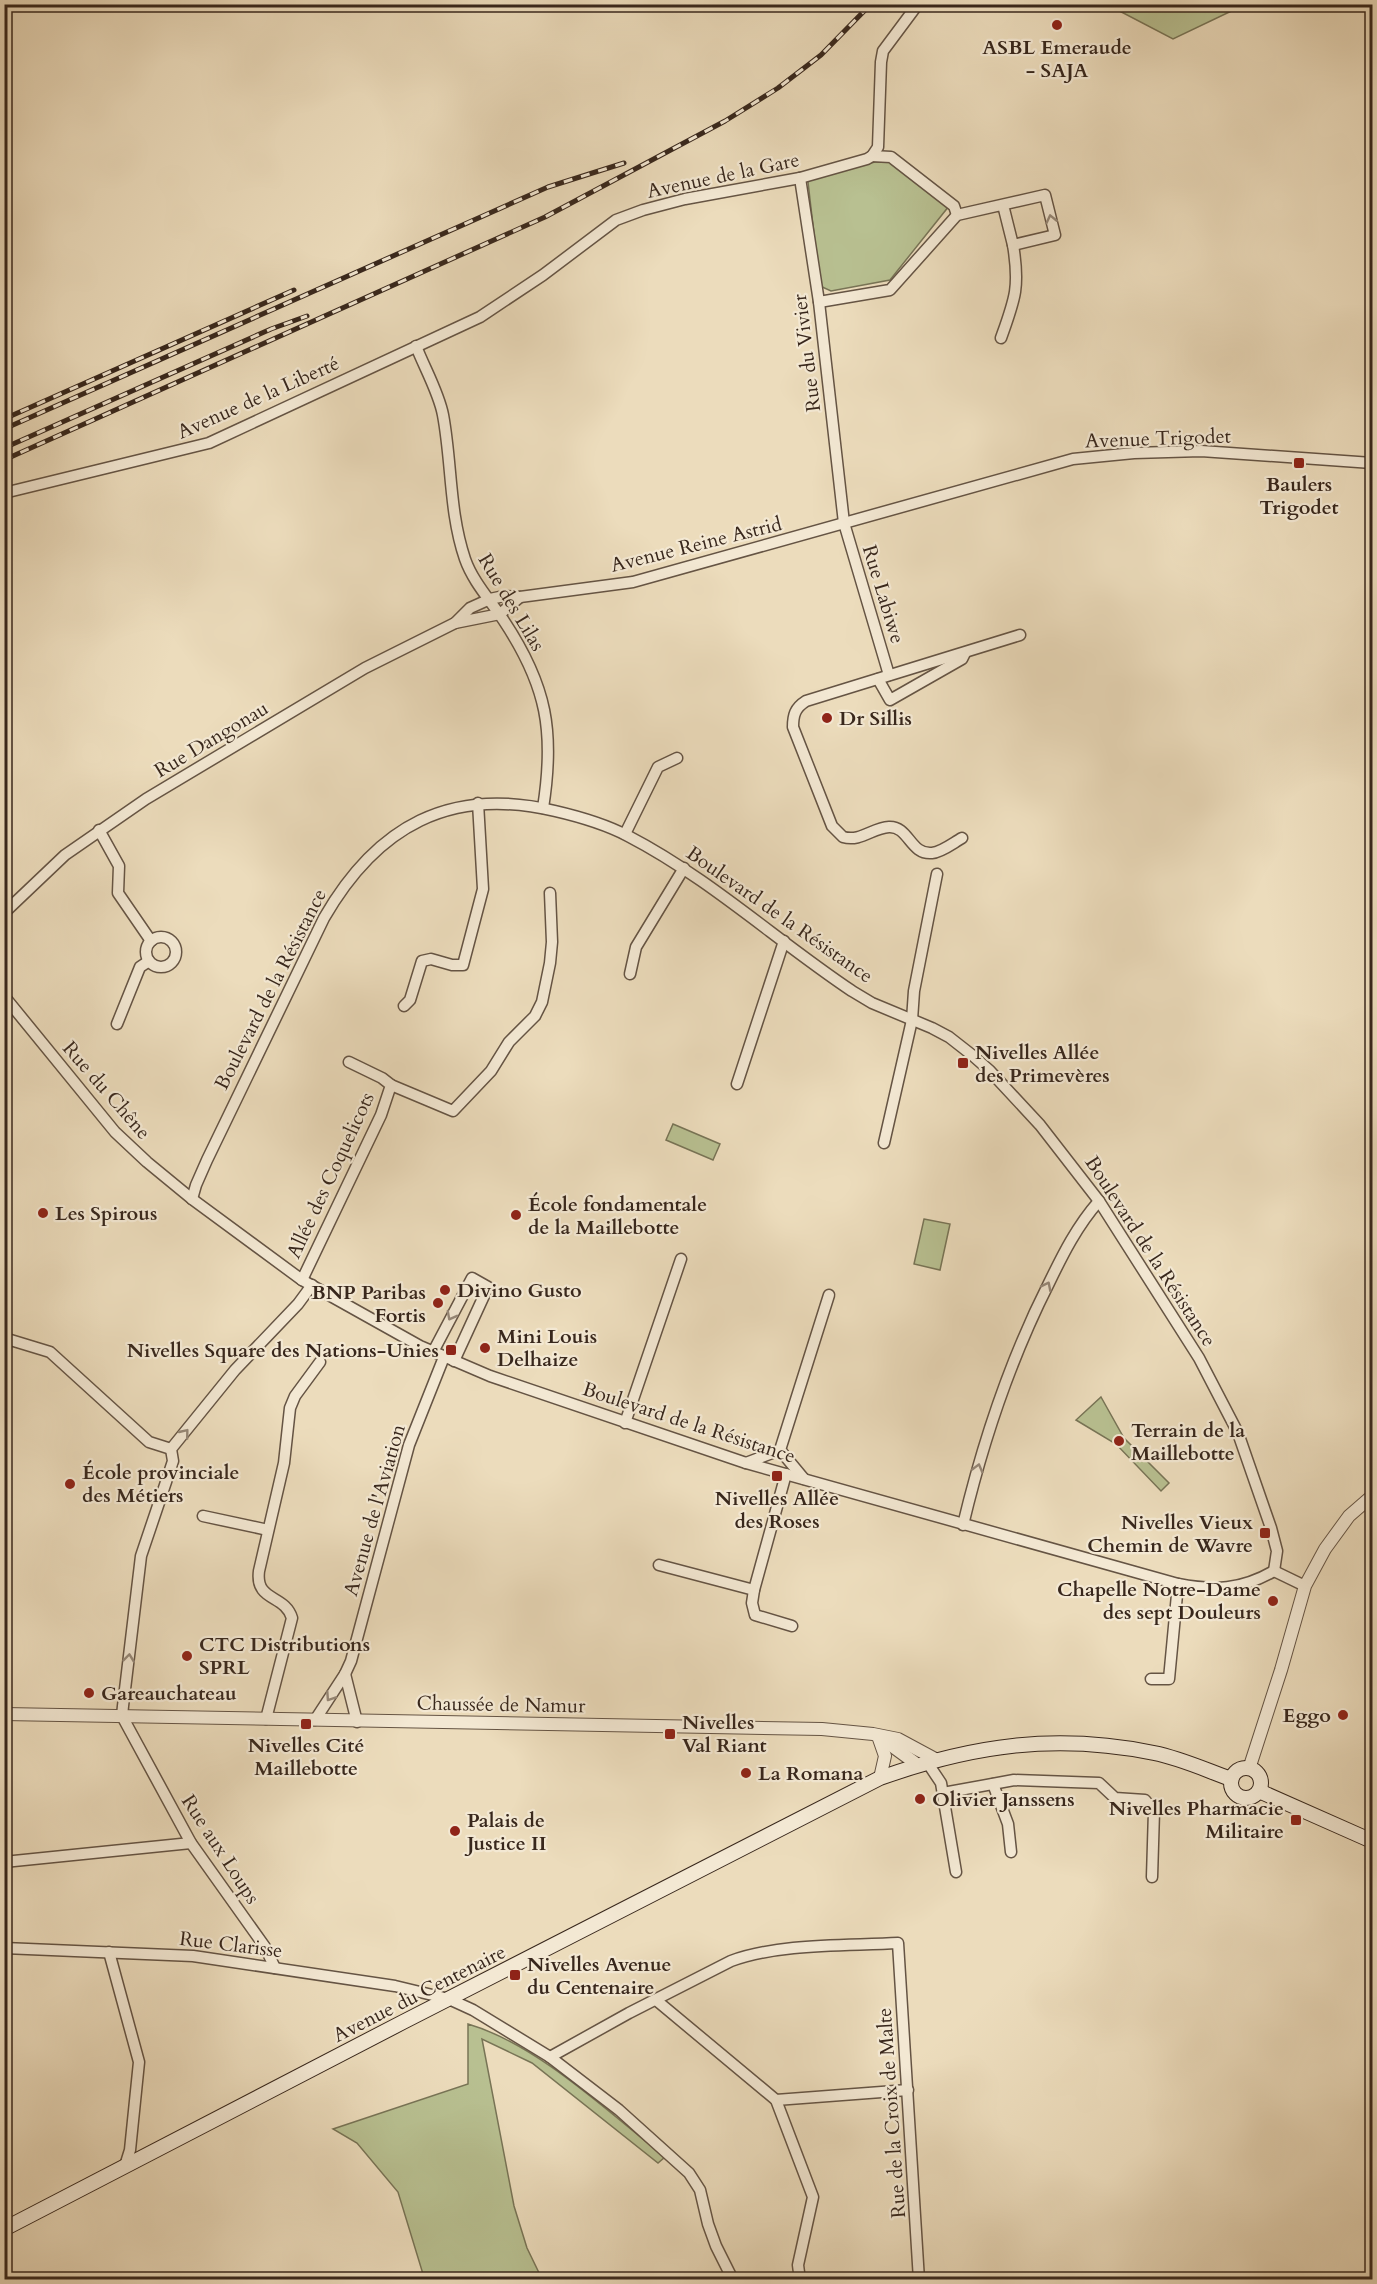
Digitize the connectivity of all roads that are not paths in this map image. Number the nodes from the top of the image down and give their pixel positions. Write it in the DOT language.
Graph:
graph roads {
  1 [pos="918,4"];
  2 [pos="872,156"];
  3 [pos="800,178"];
  4 [pos="1003,205"];
  5 [pos="957,215"];
  6 [pos="1013,245"];
  7 [pos="819,302"];
  8 [pos="1000,338"];
  9 [pos="416,346"];
  10 [pos="1372,463"];
  11 [pos="4,493"];
  12 [pos="844,523"];
  13 [pos="519,597"];
  14 [pos="490,599"];
  15 [pos="500,614"];
  16 [pos="455,623"];
  17 [pos="1020,635"];
  18 [pos="966,652"];
  19 [pos="890,675"];
  20 [pos="878,679"];
  21 [pos="677,758"];
  22 [pos="478,803"];
  23 [pos="543,808"];
  24 [pos="99,830"];
  25 [pos="625,834"];
  26 [pos="962,838"];
  27 [pos="684,868"];
  28 [pos="937,874"];
  29 [pos="549,893"];
  30 [pos="4,913"];
  31 [pos="151,940"];
  32 [pos="784,940"];
  33 [pos="149,961"];
  34 [pos="630,974"];
  35 [pos="4,996"];
  36 [pos="404,1006"];
  37 [pos="912,1020"];
  38 [pos="117,1024"];
  39 [pos="349,1062"];
  40 [pos="737,1084"];
  41 [pos="390,1085"];
  42 [pos="884,1143"];
  43 [pos="192,1199"];
  44 [pos="1099,1201"];
  45 [pos="681,1259"];
  46 [pos="307,1283"];
  47 [pos="829,1295"];
  48 [pos="7,1337"];
  49 [pos="433,1352"];
  50 [pos="449,1359"];
  51 [pos="320,1362"];
  52 [pos="625,1423"];
  53 [pos="171,1449"];
  54 [pos="780,1450"];
  55 [pos="746,1463"];
  56 [pos="786,1474"];
  57 [pos="804,1479"];
  58 [pos="1372,1496"];
  59 [pos="202,1516"];
  60 [pos="963,1525"];
  61 [pos="268,1530"];
  62 [pos="659,1565"];
  63 [pos="1274,1571"];
  64 [pos="1178,1584"];
  65 [pos="1305,1586"];
  66 [pos="754,1590"];
  67 [pos="792,1626"];
  68 [pos="345,1674"];
  69 [pos="1151,1679"];
  70 [pos="4,1714"];
  71 [pos="122,1716"];
  72 [pos="266,1719"];
  73 [pos="315,1720"];
  74 [pos="357,1722"];
  75 [pos="878,1735"];
  76 [pos="927,1762"];
  77 [pos="1249,1768"];
  78 [pos="880,1778"];
  79 [pos="1232,1779"];
  80 [pos="993,1784"];
  81 [pos="1259,1791"];
  82 [pos="943,1792"];
  83 [pos="1372,1841"];
  84 [pos="191,1843"];
  85 [pos="1011,1851"];
  86 [pos="4,1862"];
  87 [pos="956,1872"];
  88 [pos="1152,1877"];
  89 [pos="4,1948"];
  90 [pos="109,1952"];
  91 [pos="275,1968"];
  92 [pos="449,1999"];
  93 [pos="656,2000"];
  94 [pos="550,2057"];
  95 [pos="908,2090"];
  96 [pos="776,2100"];
  97 [pos="126,2166"];
  98 [pos="4,2229"];
  99 [pos="733,2280"];
  100 [pos="800,2280"];
  101 [pos="919,2280"];
  1 -- 2 [label="street"];
  2 -- 3 [label="street, Avenue de la Gare"];
  2 -- 5 [label="street"];
  3 -- 7 [label="street, Rue du Vivier"];
  3 -- 9 [label="street, Avenue de la Gare"];
  4 -- 5 [label="street"];
  4 -- 6 [label="street"];
  6 -- 4 [label="street, one-way"];
  5 -- 7 [label="street"];
  6 -- 8 [label="street"];
  7 -- 12 [label="street, Rue du Vivier"];
  9 -- 11 [label="street, Avenue de la Liberté"];
  9 -- 14 [label="street, Rue des Lilas"];
  10 -- 12 [label="street, Avenue Trigodet"];
  12 -- 13 [label="street, Avenue Reine Astrid"];
  12 -- 19 [label="street, Rue Labiwe"];
  13 -- 14 [label="street, Avenue Reine Astrid"];
  13 -- 15 [label="street"];
  14 -- 15 [label="street, Rue des Lilas"];
  14 -- 16 [label="street, Rue Dangonau"];
  15 -- 16 [label="street, Rue Dangonau"];
  15 -- 23 [label="street, Rue des Lilas"];
  16 -- 24 [label="street, Rue Dangonau"];
  17 -- 18 [label="street"];
  18 -- 19 [label="street"];
  18 -- 20 [label="street"];
  19 -- 20 [label="street"];
  20 -- 26 [label="street"];
  21 -- 25 [label="street"];
  22 -- 23 [label="street, Boulevard de la Résistance"];
  22 -- 36 [label="street"];
  22 -- 43 [label="street, Boulevard de la Résistance"];
  23 -- 25 [label="street, Boulevard de la Résistance"];
  24 -- 30 [label="street, Rue Dangonau"];
  24 -- 31 [label="street"];
  25 -- 27 [label="street, Boulevard de la Résistance"];
  27 -- 32 [label="street, Boulevard de la Résistance"];
  27 -- 34 [label="street"];
  28 -- 37 [label="street"];
  29 -- 41 [label="street, Allée des Coquelicots"];
  31 -- 33 [label="street"];
  31 -- 33 [label="street"];
  32 -- 37 [label="street, Boulevard de la Résistance"];
  32 -- 40 [label="street"];
  33 -- 38 [label="street"];
  35 -- 43 [label="street, Rue du Chêne"];
  37 -- 42 [label="street"];
  37 -- 44 [label="street, Boulevard de la Résistance"];
  39 -- 41 [label="street, Allée des Coquelicots"];
  41 -- 46 [label="street, Allée des Coquelicots"];
  43 -- 46 [label="street, Boulevard de la Résistance"];
  60 -- 44 [label="street, one-way"];
  44 -- 63 [label="street, Boulevard de la Résistance"];
  45 -- 52 [label="street"];
  46 -- 49 [label="street, Boulevard de la Résistance"];
  53 -- 46 [label="street, Allée des Coquelicots, one-way"];
  47 -- 54 [label="street"];
  48 -- 53 [label="street"];
  49 -- 50 [label="street, Boulevard de la Résistance"];
  50 -- 49 [label="street, Avenue de l'Aviation, one-way"];
  50 -- 52 [label="street, Boulevard de la Résistance"];
  50 -- 68 [label="street, Avenue de l'Aviation"];
  51 -- 61 [label="street"];
  52 -- 55 [label="street, Boulevard de la Résistance"];
  71 -- 53 [label="street, one-way"];
  54 -- 55 [label="street"];
  54 -- 57 [label="street"];
  55 -- 56 [label="street, Boulevard de la Résistance"];
  56 -- 57 [label="street, Boulevard de la Résistance"];
  56 -- 66 [label="street"];
  57 -- 60 [label="street, Boulevard de la Résistance"];
  58 -- 65 [label="street"];
  59 -- 61 [label="street"];
  60 -- 64 [label="street, Boulevard de la Résistance"];
  61 -- 72 [label="street"];
  62 -- 66 [label="street"];
  63 -- 64 [label="street, Boulevard de la Résistance"];
  63 -- 65 [label="street"];
  64 -- 69 [label="street"];
  65 -- 77 [label="street"];
  66 -- 67 [label="street"];
  68 -- 73 [label="street, Avenue de l'Aviation, one-way"];
  68 -- 74 [label="street"];
  70 -- 71 [label="street, Chaussée de Namur"];
  71 -- 72 [label="street, Chaussée de Namur"];
  71 -- 84 [label="street, Rue aux Loups"];
  72 -- 73 [label="street, Chaussée de Namur"];
  73 -- 74 [label="street, Chaussée de Namur"];
  74 -- 75 [label="street, Chaussée de Namur"];
  75 -- 76 [label="street"];
  75 -- 76 [label="street, Chaussée de Namur"];
  75 -- 78 [label="street"];
  76 -- 78 [label="main road, Avenue du Centenaire"];
  76 -- 79 [label="main road, Avenue du Centenaire"];
  76 -- 82 [label="street"];
  77 -- 79 [label="main road"];
  77 -- 81 [label="main road"];
  78 -- 92 [label="main road, Avenue du Centenaire"];
  79 -- 81 [label="main road"];
  80 -- 82 [label="street"];
  80 -- 85 [label="street"];
  80 -- 88 [label="street"];
  81 -- 83 [label="main road"];
  82 -- 87 [label="street"];
  84 -- 86 [label="street"];
  84 -- 91 [label="street, Rue aux Loups"];
  89 -- 90 [label="street, Rue Clarisse"];
  90 -- 91 [label="street, Rue Clarisse"];
  90 -- 97 [label="street"];
  91 -- 92 [label="street, Rue Clarisse"];
  92 -- 94 [label="street, Rue Clarisse"];
  92 -- 97 [label="main road, Avenue du Centenaire"];
  93 -- 94 [label="street"];
  93 -- 95 [label="street, Rue de la Croix de Malte"];
  93 -- 96 [label="street"];
  94 -- 99 [label="street, Rue Clarisse"];
  95 -- 96 [label="street"];
  95 -- 101 [label="street, Rue de la Croix de Malte"];
  96 -- 100 [label="street"];
  97 -- 98 [label="main road, Avenue du Centenaire"];
}
